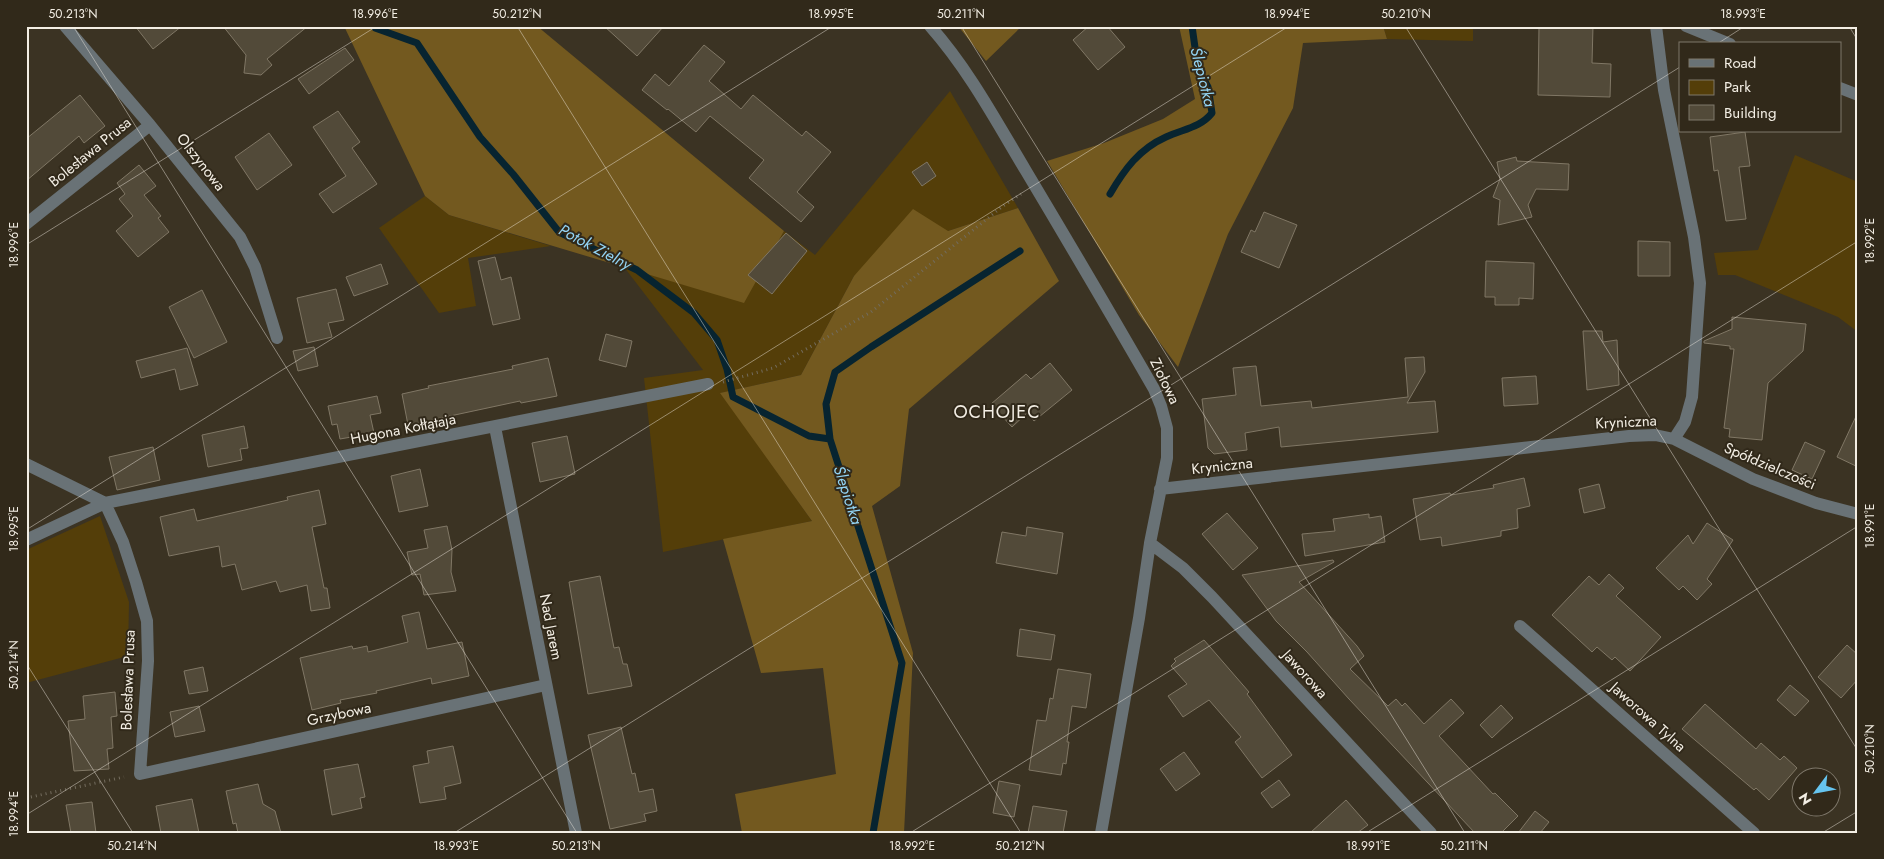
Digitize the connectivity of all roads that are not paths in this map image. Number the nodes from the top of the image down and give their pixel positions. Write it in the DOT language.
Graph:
graph roads {
  1 [pos="65,26"];
  2 [pos="930,26"];
  3 [pos="1656,26"];
  4 [pos="1686,26"];
  5 [pos="1725,42"];
  6 [pos="1842,89"];
  7 [pos="1858,95"];
  8 [pos="150,125"];
  9 [pos="26,224"];
  10 [pos="277,338"];
  11 [pos="708,384"];
  12 [pos="495,427"];
  13 [pos="1674,439"];
  14 [pos="26,464"];
  15 [pos="1160,489"];
  16 [pos="105,503"];
  17 [pos="1858,514"];
  18 [pos="26,540"];
  19 [pos="1150,543"];
  20 [pos="1520,626"];
  21 [pos="546,685"];
  22 [pos="140,774"];
  23 [pos="576,833"];
  24 [pos="1101,833"];
  25 [pos="1431,833"];
  26 [pos="1754,833"];
  1 -- 8 [label="street, Olszynowa"];
  2 -- 15 [label="street, Ziołowa"];
  3 -- 13 [label="street, Kryniczna"];
  4 -- 5 [label="street"];
  6 -- 7 [label="street"];
  8 -- 9 [label="street, Bolesława Prusa"];
  8 -- 10 [label="street, Olszynowa"];
  11 -- 12 [label="street, Hugona Kołłątaja"];
  12 -- 16 [label="street, Hugona Kołłątaja"];
  12 -- 21 [label="street, Nad Jarem"];
  13 -- 15 [label="street, Kryniczna"];
  13 -- 17 [label="street, Spółdzielczości"];
  14 -- 16 [label="street"];
  15 -- 19 [label="street, Ziołowa"];
  16 -- 18 [label="street, Hugona Kołłątaja"];
  16 -- 22 [label="street, Bolesława Prusa"];
  19 -- 24 [label="street, Ziołowa"];
  19 -- 25 [label="street, Jaworowa"];
  20 -- 26 [label="street, Jaworowa Tylna"];
  21 -- 22 [label="street, Grzybowa"];
  21 -- 23 [label="street, Nad Jarem"];
}
